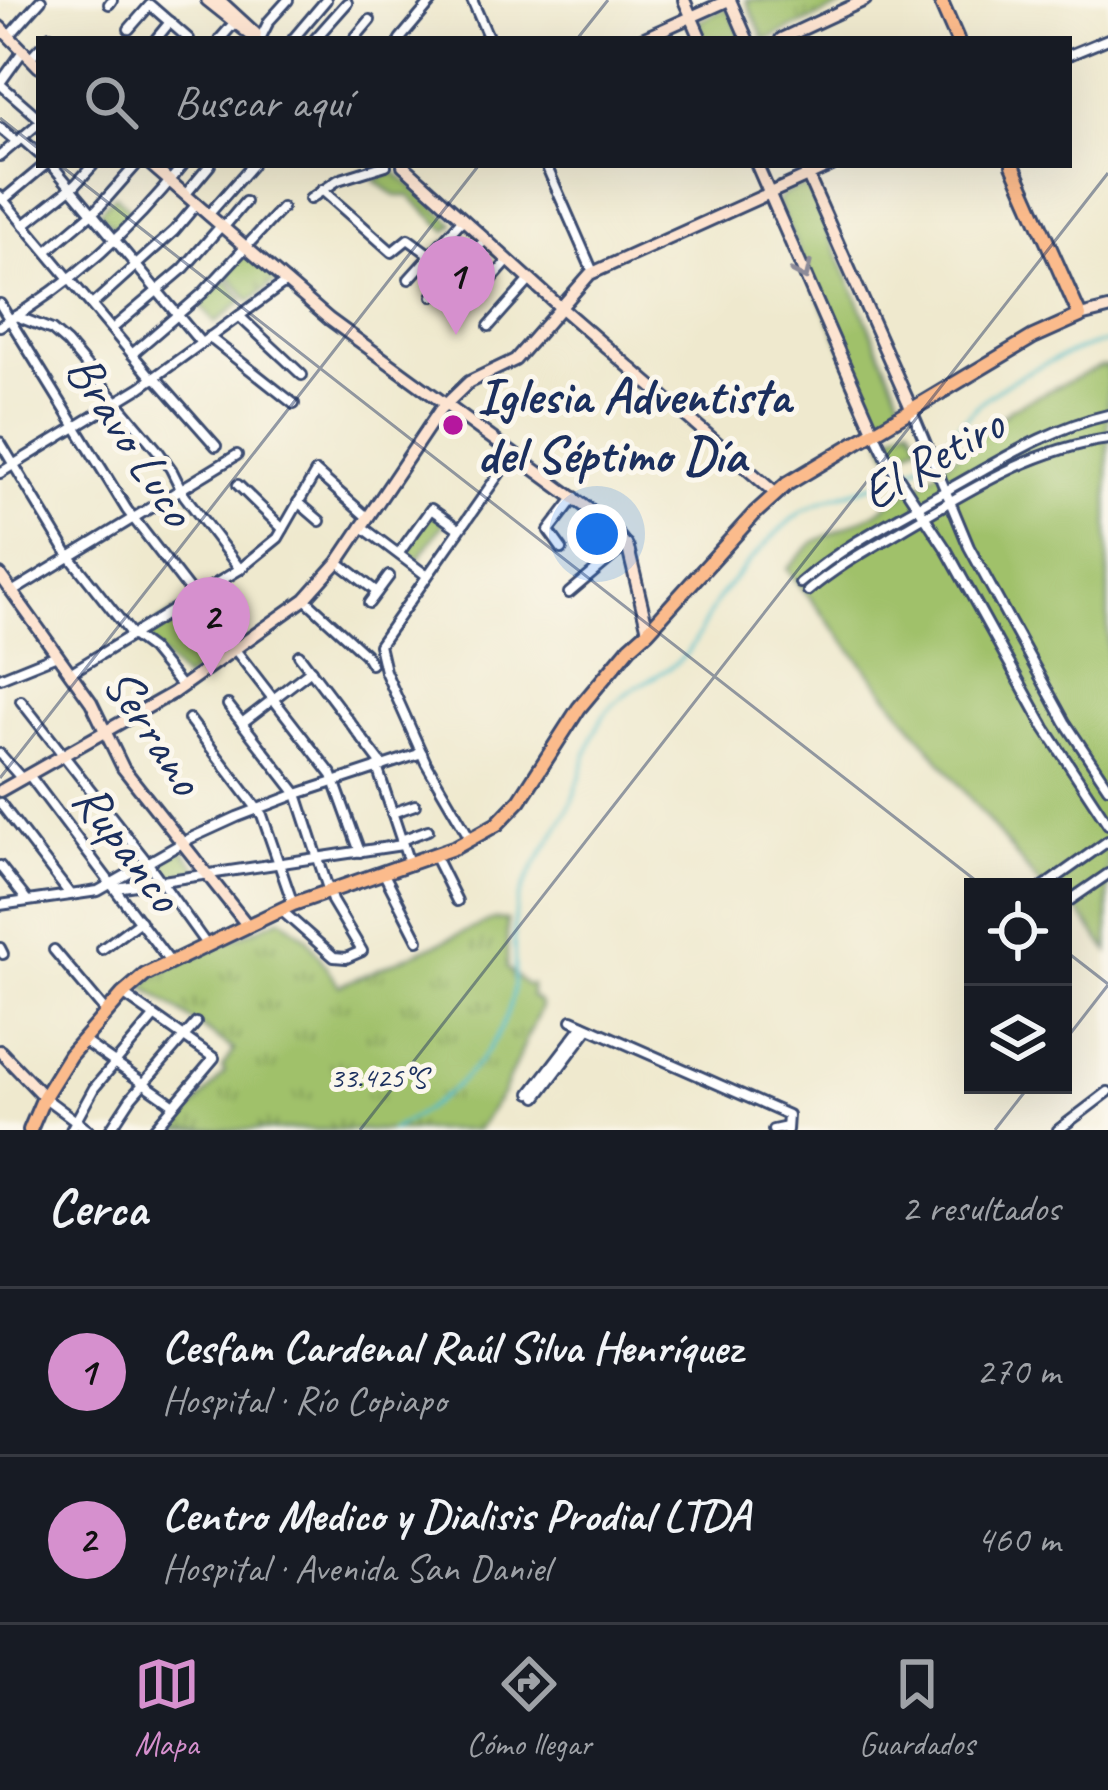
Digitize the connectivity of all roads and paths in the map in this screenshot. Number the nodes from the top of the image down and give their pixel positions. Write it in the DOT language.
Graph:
graph roads {
  1 [pos="41,0"];
  2 [pos="207,0"];
  3 [pos="219,0"];
  4 [pos="288,0"];
  5 [pos="326,0"];
  6 [pos="433,0"];
  7 [pos="472,0"];
  8 [pos="684,0"];
  9 [pos="729,0"];
  10 [pos="865,0"];
  11 [pos="940,0"];
  12 [pos="347,3"];
  13 [pos="691,17"];
  14 [pos="236,20"];
  15 [pos="370,20"];
  16 [pos="170,22"];
  17 [pos="129,29"];
  18 [pos="4,35"];
  19 [pos="158,36"];
  20 [pos="186,36"];
  21 [pos="223,36"];
  22 [pos="255,36"];
  23 [pos="260,36"];
  24 [pos="296,36"];
  25 [pos="318,36"];
  26 [pos="357,36"];
  27 [pos="403,36"];
  28 [pos="488,36"];
  29 [pos="649,36"];
  30 [pos="700,36"];
  31 [pos="746,36"];
  32 [pos="787,36"];
  33 [pos="956,36"];
  34 [pos="1108,39"];
  35 [pos="1072,54"];
  36 [pos="33,56"];
  37 [pos="0,83"];
  38 [pos="36,118"];
  39 [pos="36,124"];
  40 [pos="0,128"];
  41 [pos="20,141"];
  42 [pos="36,152"];
  43 [pos="0,156"];
  44 [pos="45,168"];
  45 [pos="52,168"];
  46 [pos="90,168"];
  47 [pos="133,168"];
  48 [pos="155,168"];
  49 [pos="181,168"];
  50 [pos="208,168"];
  51 [pos="249,168"];
  52 [pos="376,168"];
  53 [pos="406,168"];
  54 [pos="547,168"];
  55 [pos="758,168"];
  56 [pos="1014,168"];
  57 [pos="805,170"];
  58 [pos="171,182"];
  59 [pos="72,187"];
  60 [pos="322,190"];
  61 [pos="769,194"];
  62 [pos="185,195"];
  63 [pos="2,198"];
  64 [pos="310,199"];
  65 [pos="245,202"];
  66 [pos="196,205"];
  67 [pos="282,208"];
  68 [pos="93,212"];
  69 [pos="208,215"];
  70 [pos="463,219"];
  71 [pos="24,225"];
  72 [pos="222,227"];
  73 [pos="115,239"];
  74 [pos="486,239"];
  75 [pos="246,248"];
  76 [pos="46,251"];
  77 [pos="430,255"];
  78 [pos="508,260"];
  79 [pos="137,266"];
  80 [pos="593,272"];
  81 [pos="409,279"];
  82 [pos="71,280"];
  83 [pos="530,280"];
  84 [pos="286,282"];
  85 [pos="158,290"];
  86 [pos="434,296"];
  87 [pos="1071,297"];
  88 [pos="0,304"];
  89 [pos="92,305"];
  90 [pos="560,308"];
  91 [pos="465,309"];
  92 [pos="1108,309"];
  93 [pos="178,316"];
  94 [pos="239,316"];
  95 [pos="1080,316"];
  96 [pos="14,318"];
  97 [pos="1057,325"];
  98 [pos="0,326"];
  99 [pos="489,326"];
  100 [pos="112,329"];
  101 [pos="205,340"];
  102 [pos="132,353"];
  103 [pos="302,375"];
  104 [pos="154,378"];
  105 [pos="117,402"];
  106 [pos="294,404"];
  107 [pos="446,404"];
  108 [pos="911,409"];
  109 [pos="1108,416"];
  110 [pos="76,428"];
  111 [pos="873,430"];
  112 [pos="1108,439"];
  113 [pos="0,442"];
  114 [pos="216,446"];
  115 [pos="514,453"];
  116 [pos="237,455"];
  117 [pos="14,465"];
  118 [pos="0,473"];
  119 [pos="238,485"];
  120 [pos="182,490"];
  121 [pos="945,492"];
  122 [pos="776,494"];
  123 [pos="575,497"];
  124 [pos="298,502"];
  125 [pos="949,503"];
  126 [pos="918,506"];
  127 [pos="926,516"];
  128 [pos="133,519"];
  129 [pos="320,521"];
  130 [pos="364,521"];
  131 [pos="283,529"];
  132 [pos="459,529"];
  133 [pos="627,544"];
  134 [pos="562,549"];
  135 [pos="399,554"];
  136 [pos="71,556"];
  137 [pos="338,562"];
  138 [pos="240,569"];
  139 [pos="813,572"];
  140 [pos="0,574"];
  141 [pos="426,574"];
  142 [pos="389,575"];
  143 [pos="818,582"];
  144 [pos="800,583"];
  145 [pos="808,591"];
  146 [pos="12,592"];
  147 [pos="377,592"];
  148 [pos="569,593"];
  149 [pos="194,597"];
  150 [pos="305,599"];
  151 [pos="369,604"];
  152 [pos="648,632"];
  153 [pos="132,635"];
  154 [pos="236,650"];
  155 [pos="57,655"];
  156 [pos="299,655"];
  157 [pos="1029,659"];
  158 [pos="371,664"];
  159 [pos="1010,667"];
  160 [pos="311,670"];
  161 [pos="70,673"];
  162 [pos="0,678"];
  163 [pos="182,687"];
  164 [pos="273,699"];
  165 [pos="21,701"];
  166 [pos="228,705"];
  167 [pos="190,719"];
  168 [pos="242,723"];
  169 [pos="106,733"];
  170 [pos="422,753"];
  171 [pos="0,754"];
  172 [pos="63,756"];
  173 [pos="380,766"];
  174 [pos="25,777"];
  175 [pos="336,782"];
  176 [pos="1108,787"];
  177 [pos="0,791"];
  178 [pos="297,794"];
  179 [pos="0,803"];
  180 [pos="415,805"];
  181 [pos="257,808"];
  182 [pos="392,813"];
  183 [pos="1108,824"];
  184 [pos="428,830"];
  185 [pos="471,840"];
  186 [pos="402,842"];
  187 [pos="1108,842"];
  188 [pos="182,843"];
  189 [pos="360,852"];
  190 [pos="434,855"];
  191 [pos="319,858"];
  192 [pos="147,862"];
  193 [pos="409,863"];
  194 [pos="279,864"];
  195 [pos="0,866"];
  196 [pos="382,872"];
  197 [pos="207,874"];
  198 [pos="1108,874"];
  199 [pos="1059,876"];
  200 [pos="1056,878"];
  201 [pos="161,881"];
  202 [pos="114,885"];
  203 [pos="328,891"];
  204 [pos="70,894"];
  205 [pos="1072,898"];
  206 [pos="27,900"];
  207 [pos="457,901"];
  208 [pos="0,904"];
  209 [pos="287,907"];
  210 [pos="140,921"];
  211 [pos="248,926"];
  212 [pos="418,940"];
  213 [pos="207,946"];
  214 [pos="54,950"];
  215 [pos="102,950"];
  216 [pos="170,962"];
  217 [pos="123,994"];
  218 [pos="107,1013"];
  219 [pos="154,1016"];
  220 [pos="572,1020"];
  221 [pos="196,1023"];
  222 [pos="586,1027"];
  223 [pos="184,1038"];
  224 [pos="82,1040"];
  225 [pos="0,1051"];
  226 [pos="113,1063"];
  227 [pos="143,1083"];
  228 [pos="536,1092"];
  229 [pos="1108,1092"];
  230 [pos="44,1097"];
  231 [pos="173,1104"];
  232 [pos="73,1125"];
  233 [pos="788,1127"];
  234 [pos="30,1130"];
  235 [pos="88,1130"];
  236 [pos="110,1130"];
  237 [pos="153,1130"];
  238 [pos="773,1130"];
  239 [pos="802,1130"];
  240 [pos="1058,1130"];
  1 -- 18 [label="street"];
  2 -- 14 [label="street"];
  3 -- 14 [label="street"];
  4 -- 23 [label="street"];
  5 -- 24 [label="street"];
  6 -- 27 [label="street"];
  7 -- 28 [label="street"];
  8 -- 13 [label="street"];
  9 -- 13 [label="street"];
  9 -- 31 [label="street"];
  10 -- 32 [label="street"];
  11 -- 33 [label="main road"];
  12 -- 25 [label="street"];
  13 -- 29 [label="street"];
  13 -- 30 [label="street"];
  14 -- 21 [label="street"];
  14 -- 22 [label="street"];
  15 -- 26 [label="street"];
  16 -- 17 [label="street"];
  16 -- 19 [label="street"];
  16 -- 20 [label="street"];
  18 -- 36 [label="street"];
  34 -- 35 [label="street"];
  36 -- 37 [label="street"];
  37 -- 38 [label="street"];
  39 -- 41 [label="street"];
  40 -- 41 [label="street"];
  41 -- 42 [label="street"];
  41 -- 43 [label="street"];
  44 -- 63 [label="street"];
  45 -- 59 [label="street"];
  46 -- 59 [label="street"];
  47 -- 68 [label="street"];
  48 -- 58 [label="street"];
  49 -- 58 [label="street"];
  50 -- 62 [label="street"];
  51 -- 69 [label="street"];
  52 -- 60 [label="street"];
  53 -- 70 [label="street"];
  54 -- 80 [label="street"];
  55 -- 61 [label="street"];
  56 -- 87 [label="main road"];
  57 -- 61 [label="street"];
  57 -- 108 [label="street"];
  58 -- 62 [label="street"];
  58 -- 73 [label="street"];
  59 -- 68 [label="street"];
  59 -- 71 [label="street"];
  60 -- 64 [label="street"];
  60 -- 77 [label="street"];
  61 -- 80 [label="street"];
  61 -- 111 [label="street, one-way"];
  62 -- 66 [label="street"];
  63 -- 71 [label="street"];
  65 -- 72 [label="street"];
  66 -- 69 [label="street"];
  66 -- 79 [label="street"];
  67 -- 75 [label="street"];
  68 -- 73 [label="street"];
  68 -- 76 [label="street"];
  69 -- 72 [label="street"];
  70 -- 74 [label="street"];
  70 -- 77 [label="street"];
  71 -- 76 [label="street"];
  72 -- 75 [label="street"];
  72 -- 85 [label="street"];
  73 -- 79 [label="street"];
  73 -- 82 [label="street"];
  74 -- 78 [label="street"];
  74 -- 86 [label="street"];
  75 -- 84 [label="street"];
  75 -- 93 [label="street"];
  76 -- 82 [label="street"];
  77 -- 81 [label="street"];
  78 -- 83 [label="street"];
  78 -- 91 [label="street"];
  79 -- 85 [label="street"];
  79 -- 89 [label="street"];
  80 -- 90 [label="street"];
  82 -- 89 [label="street"];
  82 -- 96 [label="street"];
  83 -- 90 [label="street"];
  83 -- 99 [label="street"];
  84 -- 94 [label="street"];
  84 -- 107 [label="street"];
  85 -- 93 [label="street"];
  85 -- 100 [label="street"];
  87 -- 95 [label="main road"];
  87 -- 97 [label="main road"];
  88 -- 96 [label="street, Bravo Luco"];
  89 -- 100 [label="street"];
  90 -- 107 [label="street"];
  90 -- 122 [label="street"];
  92 -- 95 [label="street"];
  93 -- 101 [label="street"];
  93 -- 102 [label="street"];
  94 -- 101 [label="street"];
  94 -- 103 [label="street"];
  95 -- 97 [label="main road"];
  96 -- 98 [label="street"];
  96 -- 105 [label="street"];
  96 -- 110 [label="street, Bravo Luco"];
  97 -- 108 [label="main road"];
  100 -- 102 [label="street"];
  101 -- 104 [label="street"];
  101 -- 106 [label="street"];
  102 -- 104 [label="street"];
  104 -- 105 [label="street"];
  104 -- 114 [label="street"];
  105 -- 110 [label="street"];
  105 -- 120 [label="street"];
  107 -- 115 [label="street"];
  107 -- 130 [label="street"];
  108 -- 111 [label="main road"];
  108 -- 121 [label="street"];
  109 -- 121 [label="street, El Retiro"];
  110 -- 117 [label="street"];
  110 -- 128 [label="street, Bravo Luco"];
  111 -- 122 [label="main road"];
  111 -- 126 [label="street"];
  112 -- 125 [label="street, El Retiro"];
  113 -- 117 [label="street"];
  115 -- 123 [label="street"];
  115 -- 132 [label="street"];
  116 -- 120 [label="street"];
  117 -- 118 [label="street"];
  117 -- 136 [label="street"];
  119 -- 131 [label="street"];
  120 -- 128 [label="street"];
  120 -- 138 [label="street"];
  121 -- 125 [label="street"];
  121 -- 126 [label="street, El Retiro"];
  122 -- 152 [label="main road"];
  123 -- 133 [label="street"];
  123 -- 134 [label="street"];
  124 -- 129 [label="street"];
  124 -- 130 [label="street"];
  124 -- 131 [label="street"];
  125 -- 127 [label="street, El Retiro"];
  125 -- 157 [label="street"];
  126 -- 127 [label="street"];
  126 -- 139 [label="street, El Retiro"];
  127 -- 143 [label="street, El Retiro"];
  127 -- 159 [label="street"];
  128 -- 136 [label="street"];
  128 -- 149 [label="street, Bravo Luco"];
  130 -- 135 [label="street"];
  130 -- 137 [label="street"];
  131 -- 138 [label="street"];
  132 -- 135 [label="street"];
  132 -- 141 [label="street"];
  133 -- 148 [label="street"];
  133 -- 152 [label="street"];
  135 -- 141 [label="street"];
  136 -- 146 [label="street"];
  136 -- 153 [label="street"];
  137 -- 147 [label="street"];
  137 -- 150 [label="street"];
  138 -- 149 [label="street"];
  139 -- 143 [label="street"];
  139 -- 144 [label="street, El Retiro"];
  140 -- 146 [label="street, Serrano"];
  141 -- 170 [label="street"];
  142 -- 147 [label="street"];
  143 -- 145 [label="street, El Retiro"];
  146 -- 155 [label="street, Serrano"];
  147 -- 151 [label="street"];
  149 -- 153 [label="street"];
  149 -- 154 [label="street, Bravo Luco"];
  150 -- 154 [label="street"];
  150 -- 158 [label="street"];
  152 -- 185 [label="main road"];
  153 -- 161 [label="street"];
  153 -- 163 [label="street"];
  154 -- 163 [label="street"];
  154 -- 164 [label="street, Bravo Luco"];
  155 -- 161 [label="street, Serrano"];
  155 -- 162 [label="street"];
  156 -- 160 [label="street"];
  157 -- 159 [label="street"];
  157 -- 176 [label="street"];
  159 -- 183 [label="street"];
  160 -- 164 [label="street"];
  160 -- 173 [label="street"];
  161 -- 169 [label="street, Serrano"];
  163 -- 169 [label="street"];
  164 -- 168 [label="street"];
  164 -- 175 [label="street, Bravo Luco"];
  165 -- 172 [label="street"];
  166 -- 168 [label="street"];
  167 -- 181 [label="street"];
  168 -- 178 [label="street"];
  169 -- 172 [label="street"];
  169 -- 188 [label="street, Serrano"];
  170 -- 173 [label="street"];
  170 -- 185 [label="street"];
  171 -- 174 [label="street, Rupanco"];
  172 -- 174 [label="street"];
  172 -- 192 [label="street"];
  173 -- 175 [label="street"];
  173 -- 182 [label="street"];
  174 -- 177 [label="street"];
  174 -- 202 [label="street, Rupanco"];
  175 -- 178 [label="street"];
  175 -- 189 [label="street, Bravo Luco"];
  178 -- 181 [label="street"];
  178 -- 191 [label="street"];
  179 -- 204 [label="street"];
  180 -- 182 [label="street"];
  181 -- 188 [label="street"];
  181 -- 194 [label="street"];
  182 -- 186 [label="street"];
  184 -- 186 [label="street"];
  185 -- 190 [label="main road"];
  186 -- 189 [label="street"];
  186 -- 193 [label="street"];
  187 -- 199 [label="street"];
  188 -- 192 [label="street"];
  188 -- 197 [label="street, Serrano"];
  189 -- 191 [label="street"];
  190 -- 193 [label="main road"];
  190 -- 207 [label="street"];
  191 -- 194 [label="street"];
  191 -- 203 [label="street"];
  192 -- 201 [label="street"];
  192 -- 202 [label="street"];
  193 -- 196 [label="main road"];
  194 -- 197 [label="street"];
  194 -- 209 [label="street"];
  195 -- 206 [label="street"];
  196 -- 203 [label="main road"];
  196 -- 212 [label="street"];
  197 -- 201 [label="street"];
  197 -- 211 [label="street, Serrano"];
  198 -- 205 [label="street"];
  199 -- 200 [label="street"];
  201 -- 202 [label="street"];
  201 -- 213 [label="street"];
  202 -- 204 [label="street"];
  202 -- 210 [label="street, Rupanco"];
  203 -- 209 [label="main road"];
  203 -- 209 [label="street"];
  204 -- 206 [label="street"];
  206 -- 208 [label="street"];
  209 -- 211 [label="main road"];
  210 -- 215 [label="street"];
  210 -- 216 [label="street, Rupanco"];
  211 -- 213 [label="main road"];
  213 -- 216 [label="main road"];
  214 -- 218 [label="street"];
  216 -- 217 [label="main road"];
  217 -- 218 [label="main road"];
  217 -- 219 [label="street"];
  218 -- 224 [label="main road"];
  219 -- 223 [label="street"];
  219 -- 226 [label="street"];
  220 -- 222 [label="street"];
  221 -- 223 [label="street"];
  222 -- 228 [label="street"];
  222 -- 233 [label="street"];
  223 -- 227 [label="street"];
  223 -- 231 [label="street"];
  224 -- 226 [label="street"];
  224 -- 230 [label="main road"];
  225 -- 230 [label="street"];
  226 -- 227 [label="street"];
  226 -- 232 [label="street"];
  227 -- 231 [label="street"];
  227 -- 236 [label="street"];
  229 -- 240 [label="street"];
  230 -- 232 [label="street"];
  230 -- 234 [label="main road"];
  231 -- 237 [label="street"];
  232 -- 235 [label="street"];
  233 -- 238 [label="street"];
  233 -- 239 [label="street"];
}
